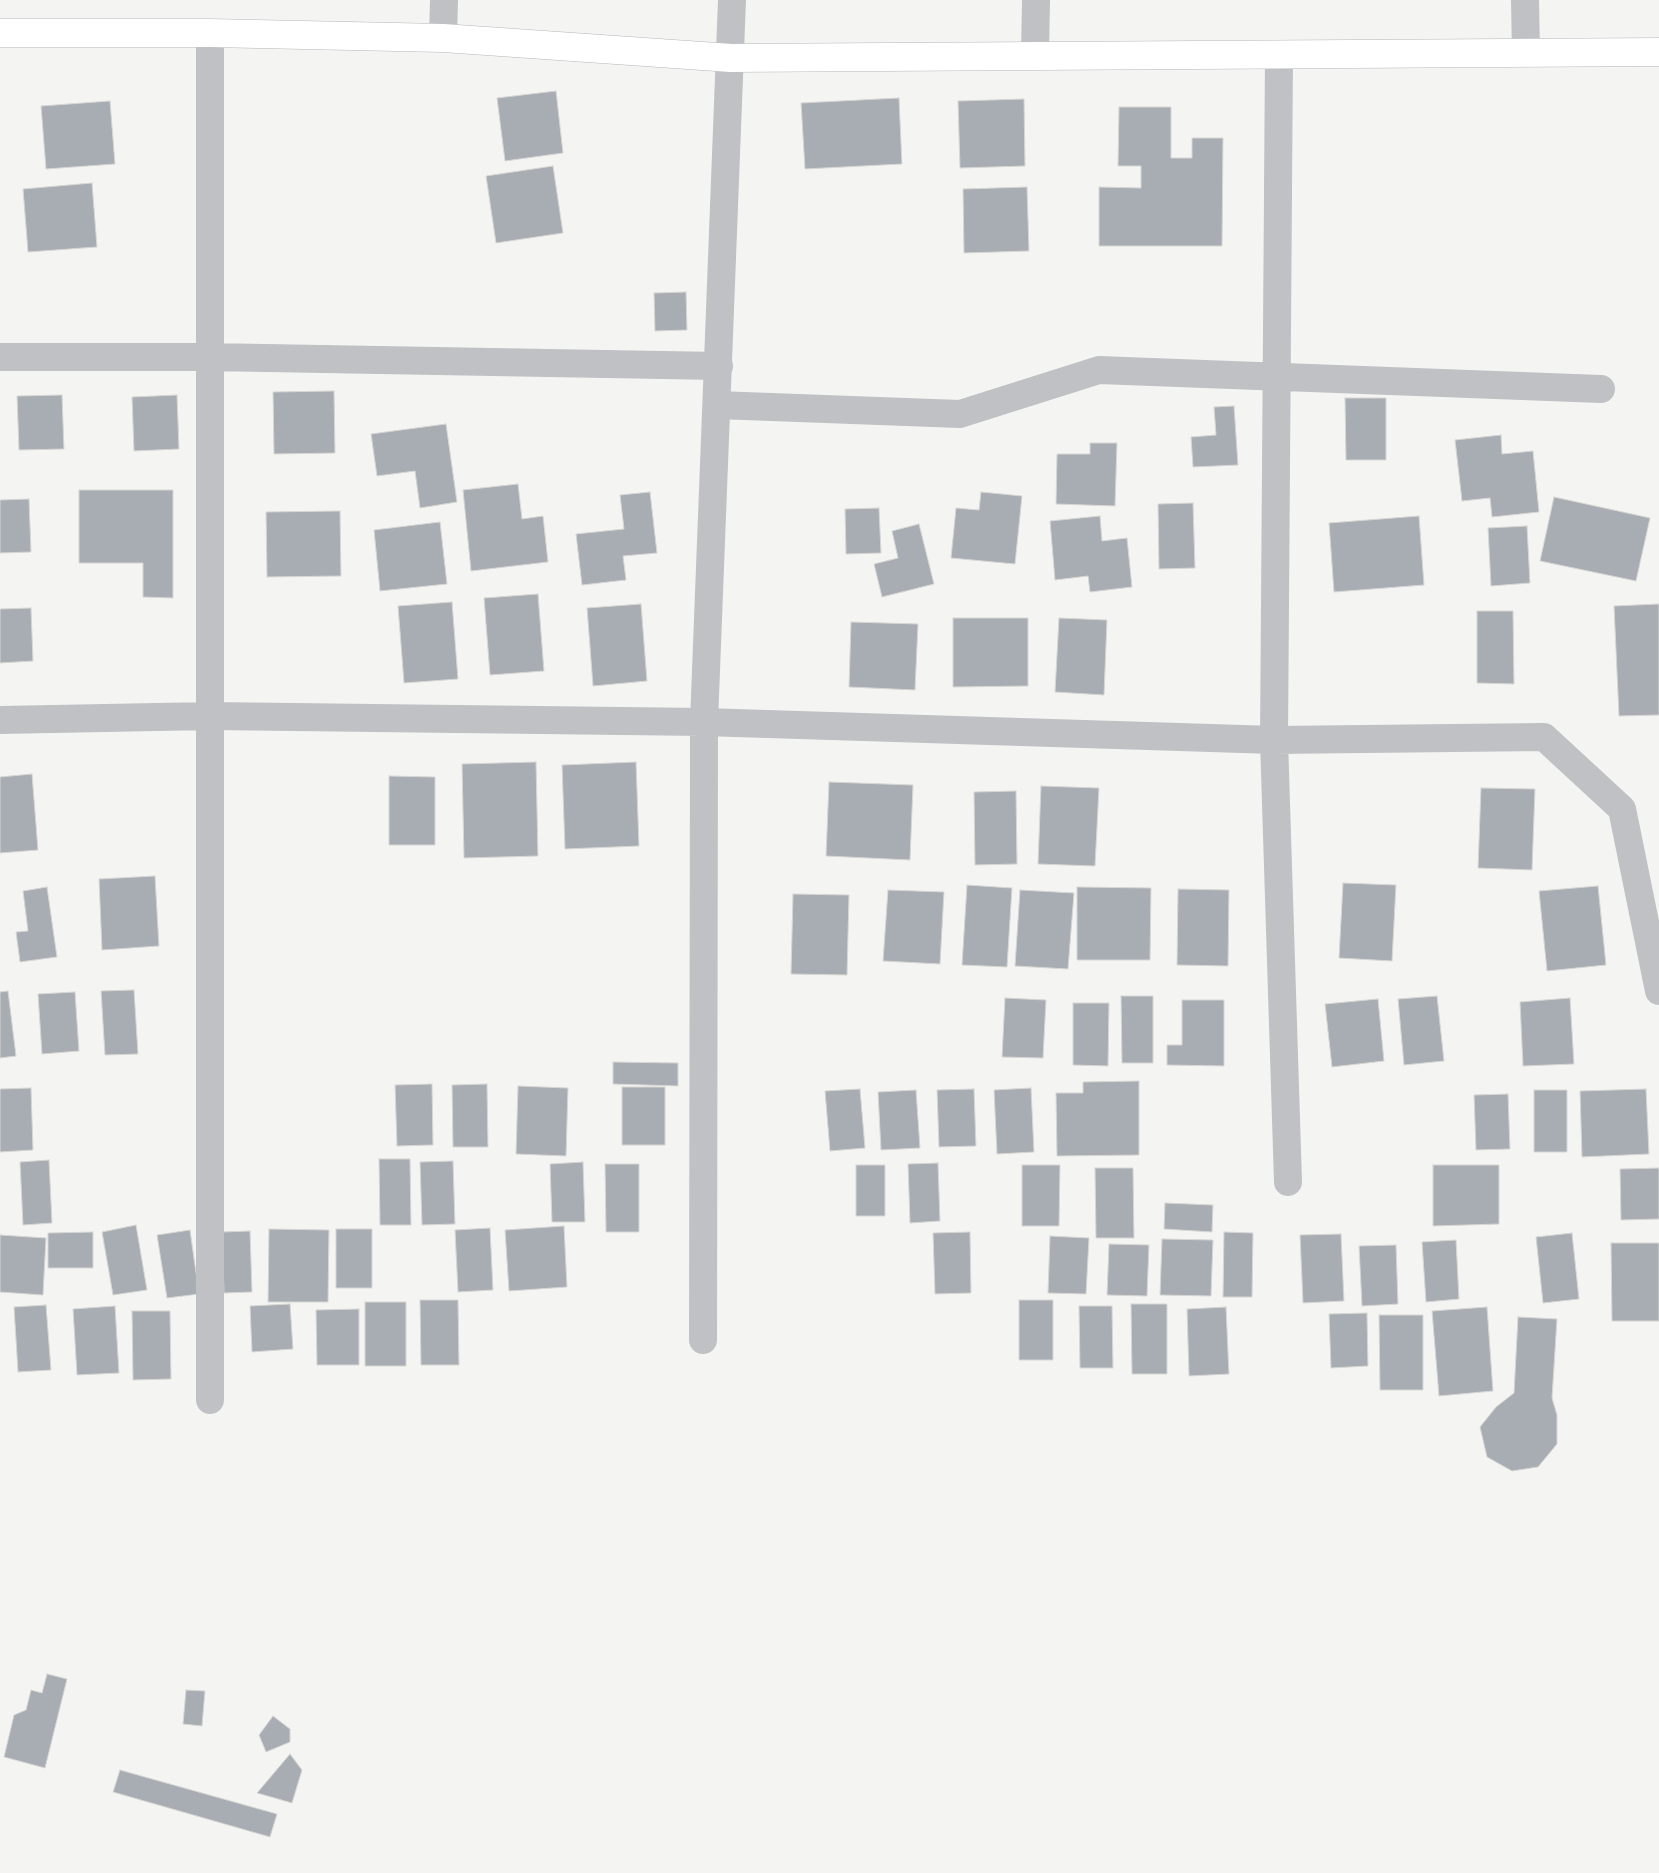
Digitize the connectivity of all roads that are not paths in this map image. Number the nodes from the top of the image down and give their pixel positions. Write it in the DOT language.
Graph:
graph roads {
  1 [pos="444,0"];
  2 [pos="732,0"];
  3 [pos="1036,0"];
  4 [pos="1525,0"];
  5 [pos="0,33"];
  6 [pos="210,33"];
  7 [pos="443,38"];
  8 [pos="1659,52"];
  9 [pos="1526,53"];
  10 [pos="1279,54"];
  11 [pos="1035,56"];
  12 [pos="731,58"];
  13 [pos="210,356"];
  14 [pos="0,357"];
  15 [pos="719,366"];
  16 [pos="1277,376"];
  17 [pos="1601,389"];
  18 [pos="717,405"];
  19 [pos="210,716"];
  20 [pos="0,720"];
  21 [pos="704,722"];
  22 [pos="1274,740"];
  23 [pos="1659,991"];
  24 [pos="1288,1182"];
  25 [pos="703,1340"];
  26 [pos="210,1400"];
  1 -- 7 [label="street"];
  2 -- 12 [label="street"];
  3 -- 11 [label="street"];
  4 -- 9 [label="street"];
  5 -- 6 [label="street"];
  6 -- 7 [label="street"];
  6 -- 13 [label="street"];
  7 -- 12 [label="street"];
  8 -- 9 [label="street"];
  9 -- 10 [label="street"];
  10 -- 11 [label="street"];
  10 -- 16 [label="street"];
  11 -- 12 [label="street"];
  12 -- 15 [label="street"];
  13 -- 14 [label="street"];
  13 -- 15 [label="street"];
  13 -- 19 [label="street"];
  15 -- 18 [label="street"];
  16 -- 17 [label="street"];
  16 -- 18 [label="street"];
  16 -- 22 [label="street"];
  18 -- 21 [label="street"];
  19 -- 20 [label="street"];
  19 -- 21 [label="street"];
  19 -- 26 [label="street"];
  21 -- 22 [label="street"];
  21 -- 25 [label="street"];
  22 -- 23 [label="street"];
  22 -- 24 [label="street"];
}
